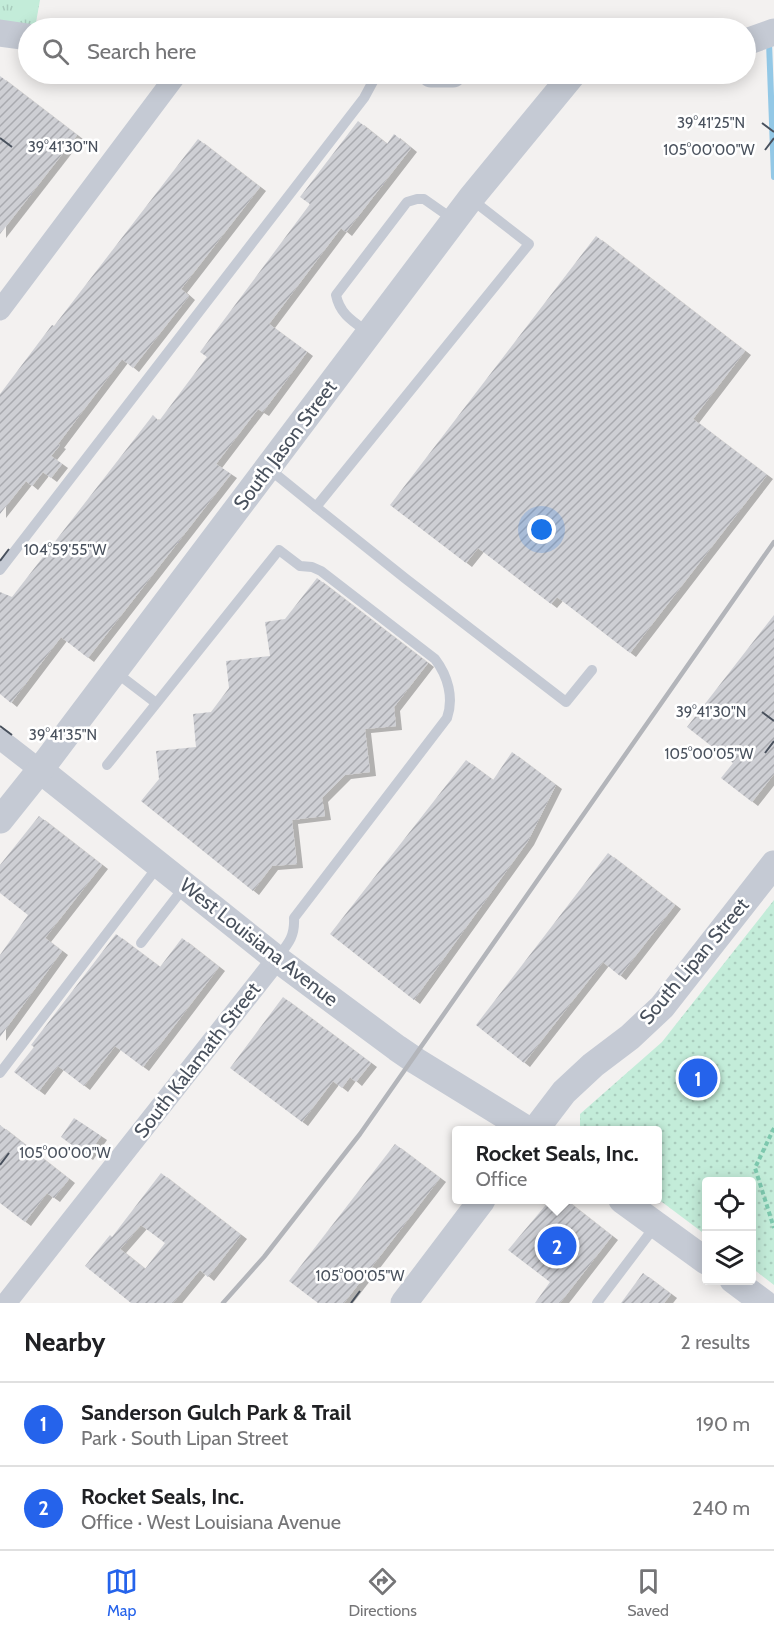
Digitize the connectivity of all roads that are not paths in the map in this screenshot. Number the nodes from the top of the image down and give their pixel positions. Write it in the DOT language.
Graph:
graph roads {
  1 [pos="774,32"];
  2 [pos="0,33"];
  3 [pos="18,36"];
  4 [pos="756,38"];
  5 [pos="170,84"];
  6 [pos="372,84"];
  7 [pos="565,84"];
  8 [pos="471,198"];
  9 [pos="454,220"];
  10 [pos="0,310"];
  11 [pos="369,334"];
  12 [pos="267,468"];
  13 [pos="316,507"];
  14 [pos="0,570"];
  15 [pos="592,670"];
  16 [pos="114,671"];
  17 [pos="156,703"];
  18 [pos="0,739"];
  19 [pos="107,765"];
  20 [pos="40,770"];
  21 [pos="0,820"];
  22 [pos="774,864"];
  23 [pos="159,865"];
  24 [pos="185,885"];
  25 [pos="141,943"];
  26 [pos="277,958"];
  27 [pos="0,1073"];
  28 [pos="520,1126"];
  29 [pos="539,1126"];
  30 [pos="479,1204"];
  31 [pos="628,1204"];
  32 [pos="657,1225"];
  33 [pos="702,1258"];
  34 [pos="739,1285"];
  35 [pos="6,1303"];
  36 [pos="404,1303"];
  37 [pos="597,1303"];
  38 [pos="764,1303"];
  1 -- 4 [label="street"];
  2 -- 3 [label="street"];
  5 -- 10 [label="street"];
  6 -- 14 [label="lane"];
  7 -- 8 [label="street, South Jason Street"];
  8 -- 9 [label="street, South Jason Street"];
  8 -- 13 [label="lane"];
  9 -- 11 [label="street, South Jason Street"];
  9 -- 11 [label="lane"];
  11 -- 12 [label="street, South Jason Street"];
  12 -- 13 [label="lane"];
  12 -- 16 [label="street, South Jason Street"];
  13 -- 15 [label="lane"];
  16 -- 17 [label="lane"];
  16 -- 20 [label="street, South Jason Street"];
  17 -- 19 [label="lane"];
  17 -- 26 [label="lane"];
  18 -- 20 [label="street, West Louisiana Avenue"];
  20 -- 21 [label="street, South Jason Street"];
  20 -- 23 [label="street, West Louisiana Avenue"];
  22 -- 29 [label="street, South Lipan Street"];
  23 -- 24 [label="street, West Louisiana Avenue"];
  23 -- 27 [label="lane"];
  24 -- 25 [label="lane"];
  24 -- 26 [label="street, West Louisiana Avenue"];
  26 -- 28 [label="street, West Louisiana Avenue"];
  26 -- 35 [label="street, South Kalamath Street"];
  30 -- 36 [label="street"];
  31 -- 32 [label="street"];
  32 -- 33 [label="street"];
  32 -- 37 [label="lane"];
  34 -- 38 [label="street"];
}
